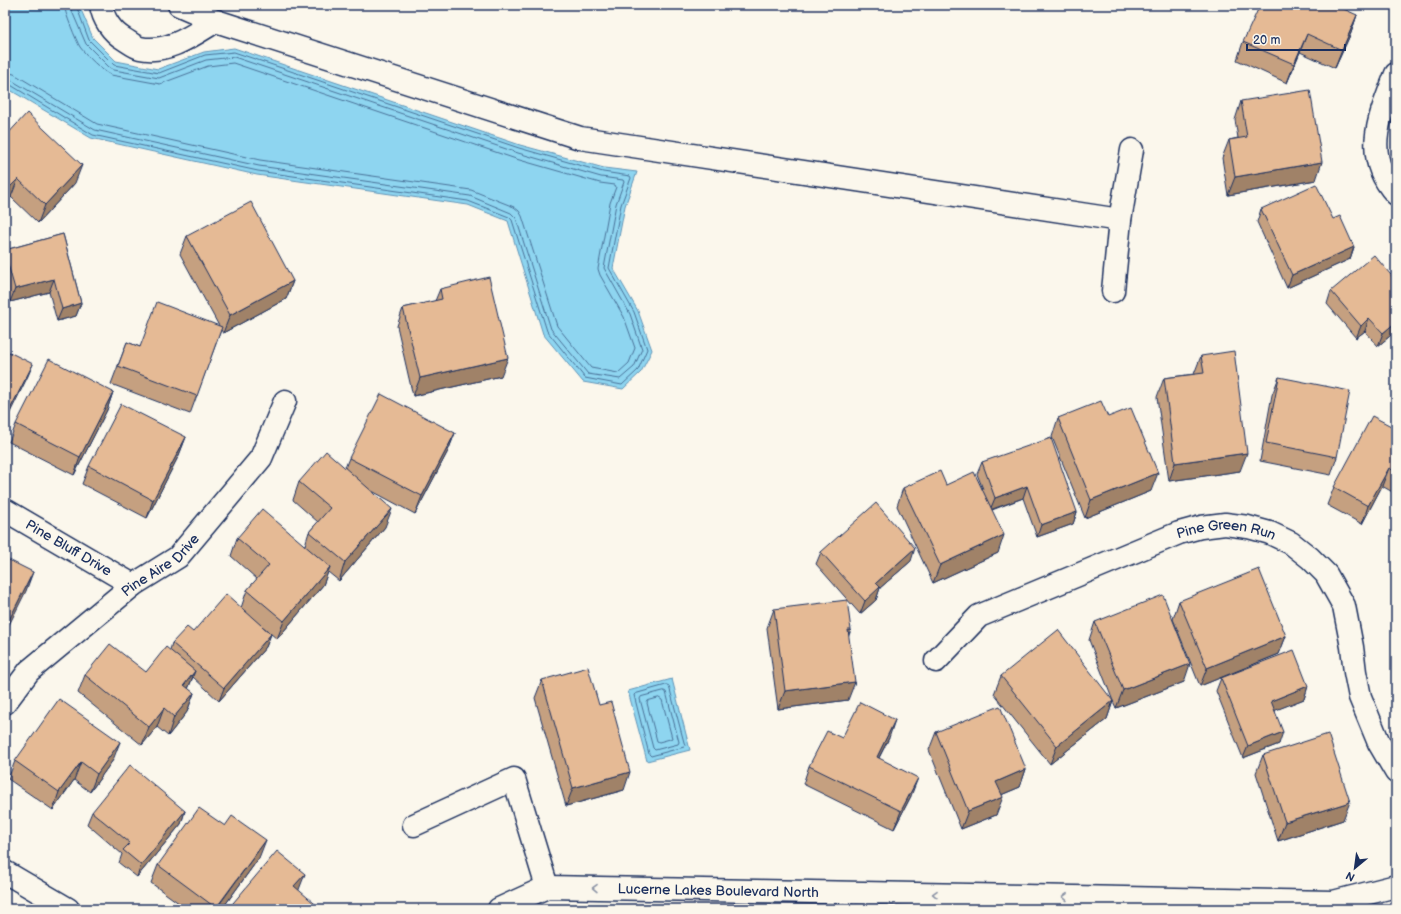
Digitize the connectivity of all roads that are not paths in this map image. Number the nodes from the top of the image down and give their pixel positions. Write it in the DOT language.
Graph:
graph roads {
  1 [pos="101,5"];
  2 [pos="179,5"];
  3 [pos="216,21"];
  4 [pos="1396,74"];
  5 [pos="1132,150"];
  6 [pos="1396,194"];
  7 [pos="1120,220"];
  8 [pos="1113,291"];
  9 [pos="285,401"];
  10 [pos="5,510"];
  11 [pos="133,585"];
  12 [pos="936,661"];
  13 [pos="5,703"];
  14 [pos="1396,772"];
  15 [pos="414,825"];
  16 [pos="5,872"];
  17 [pos="1396,886"];
  18 [pos="546,887"];
  19 [pos="68,909"];
  20 [pos="499,909"];
  1 -- 3 [label="street"];
  2 -- 3 [label="street"];
  3 -- 7 [label="street"];
  4 -- 6 [label="street"];
  5 -- 7 [label="street"];
  7 -- 8 [label="street"];
  9 -- 11 [label="street, Pine Aire Drive"];
  10 -- 11 [label="street, Pine Bluff Drive"];
  11 -- 13 [label="street, Pine Aire Drive"];
  12 -- 14 [label="street, Pine Green Run"];
  15 -- 18 [label="street"];
  16 -- 19 [label="street"];
  17 -- 18 [label="street, Lucerne Lakes Boulevard North, one-way"];
  18 -- 20 [label="street, Lucerne Lakes Boulevard North"];
}
